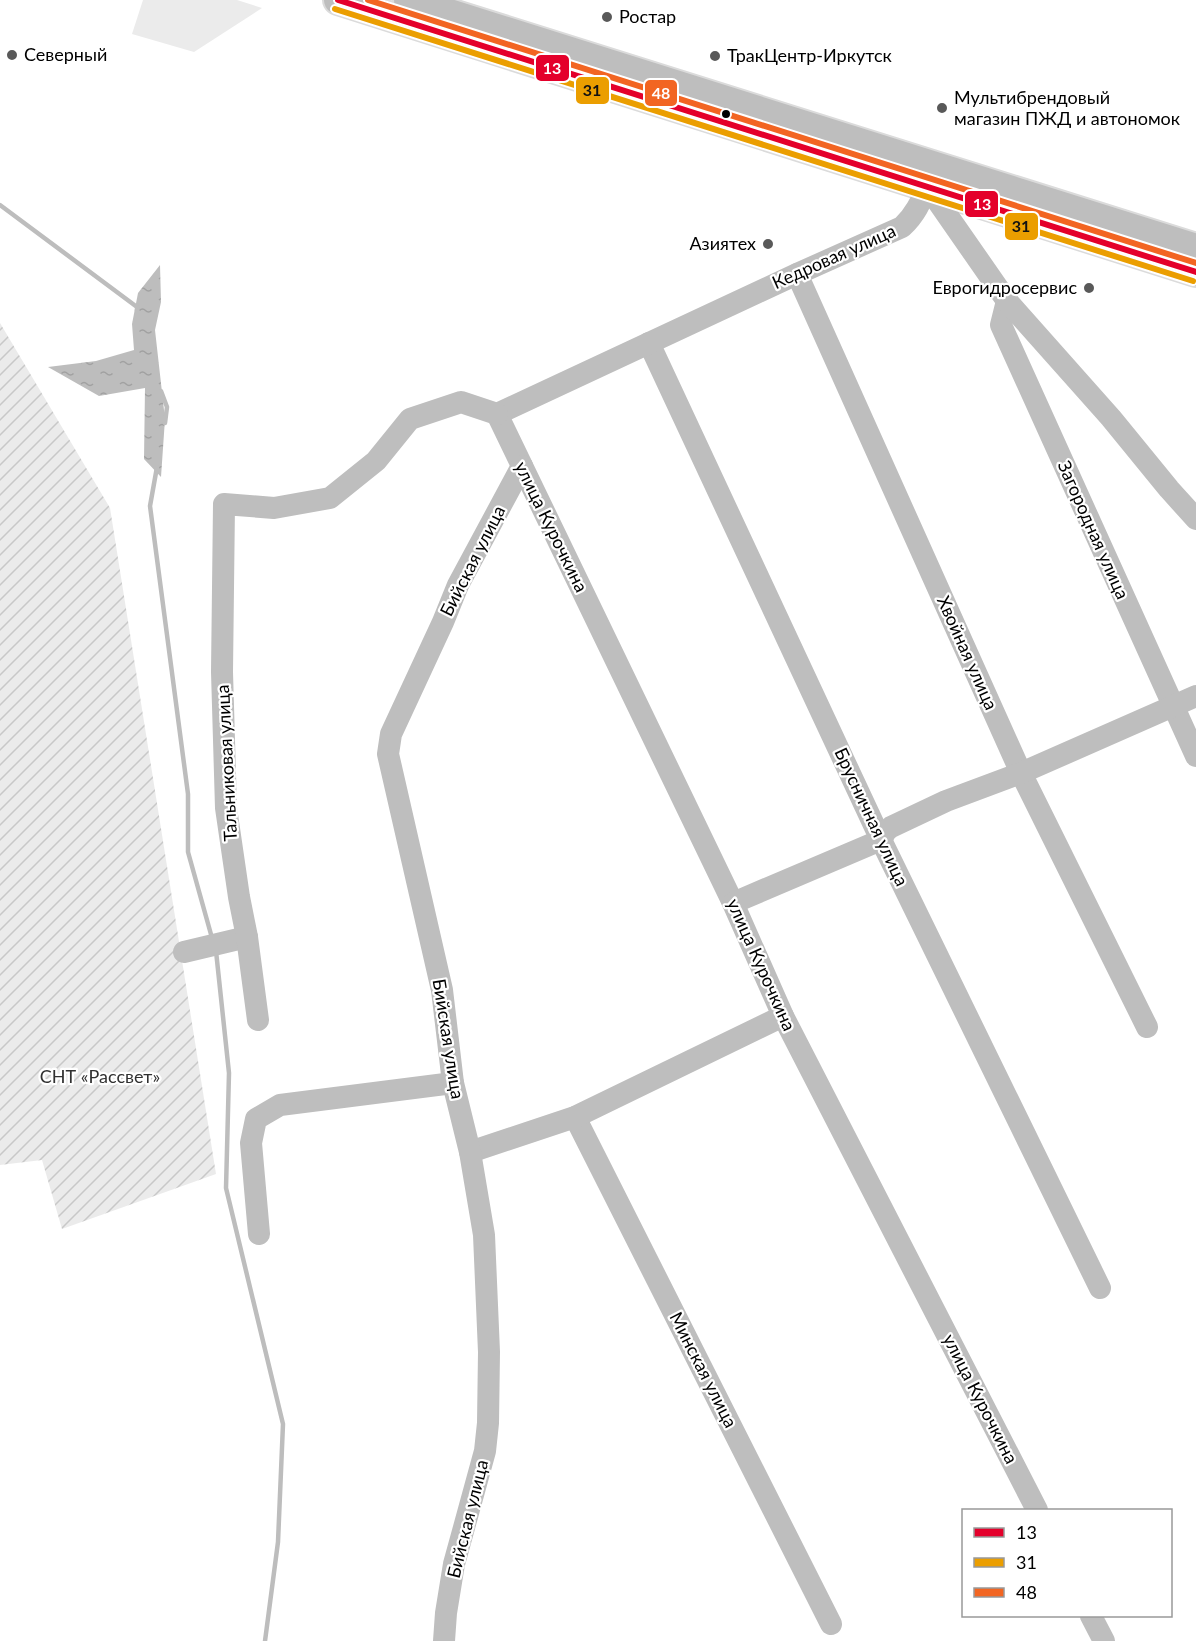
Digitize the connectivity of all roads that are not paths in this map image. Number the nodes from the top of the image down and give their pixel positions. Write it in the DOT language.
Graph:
graph roads {
  1 [pos="338,0"];
  2 [pos="408,0"];
  3 [pos="927,186"];
  4 [pos="1196,248"];
  5 [pos="1196,272"];
  6 [pos="797,274"];
  7 [pos="1007,301"];
  8 [pos="649,343"];
  9 [pos="497,414"];
  10 [pos="522,466"];
  11 [pos="1196,519"];
  12 [pos="1196,696"];
  13 [pos="1173,707"];
  14 [pos="1196,756"];
  15 [pos="1021,773"];
  16 [pos="881,840"];
  17 [pos="734,903"];
  18 [pos="247,937"];
  19 [pos="184,952"];
  20 [pos="783,1016"];
  21 [pos="258,1020"];
  22 [pos="1147,1027"];
  23 [pos="453,1083"];
  24 [pos="575,1117"];
  25 [pos="470,1152"];
  26 [pos="259,1234"];
  27 [pos="1100,1288"];
  28 [pos="1036,1509"];
  29 [pos="1092,1617"];
  30 [pos="831,1624"];
  31 [pos="444,1641"];
  32 [pos="1104,1641"];
  1 -- 3 [label="main road"];
  2 -- 4 [label="main road"];
  3 -- 5 [label="main road"];
  3 -- 6 [label="street, Кедровая улица"];
  3 -- 7 [label="street"];
  6 -- 8 [label="street, Кедровая улица"];
  6 -- 15 [label="street, Хвойная улица"];
  7 -- 11 [label="street"];
  7 -- 13 [label="street, Загородная улица"];
  8 -- 9 [label="street, Кедровая улица"];
  8 -- 16 [label="street, Брусничная улица"];
  9 -- 10 [label="street, улица Курочкина"];
  9 -- 18 [label="street, Тальниковая улица"];
  10 -- 17 [label="street, улица Курочкина"];
  10 -- 23 [label="street, Бийская улица"];
  12 -- 13 [label="street"];
  13 -- 14 [label="street, Загородная улица"];
  13 -- 15 [label="street"];
  15 -- 16 [label="street"];
  15 -- 22 [label="street, Хвойная улица"];
  16 -- 17 [label="street"];
  16 -- 27 [label="street, Брусничная улица"];
  17 -- 20 [label="street, улица Курочкина"];
  18 -- 19 [label="street"];
  18 -- 21 [label="street, Тальниковая улица"];
  20 -- 24 [label="street"];
  20 -- 28 [label="street, улица Курочкина"];
  23 -- 25 [label="street, Бийская улица"];
  23 -- 26 [label="street"];
  24 -- 25 [label="street"];
  24 -- 30 [label="street, Минская улица"];
  25 -- 31 [label="street, Бийская улица"];
  29 -- 32 [label="street"];
}
